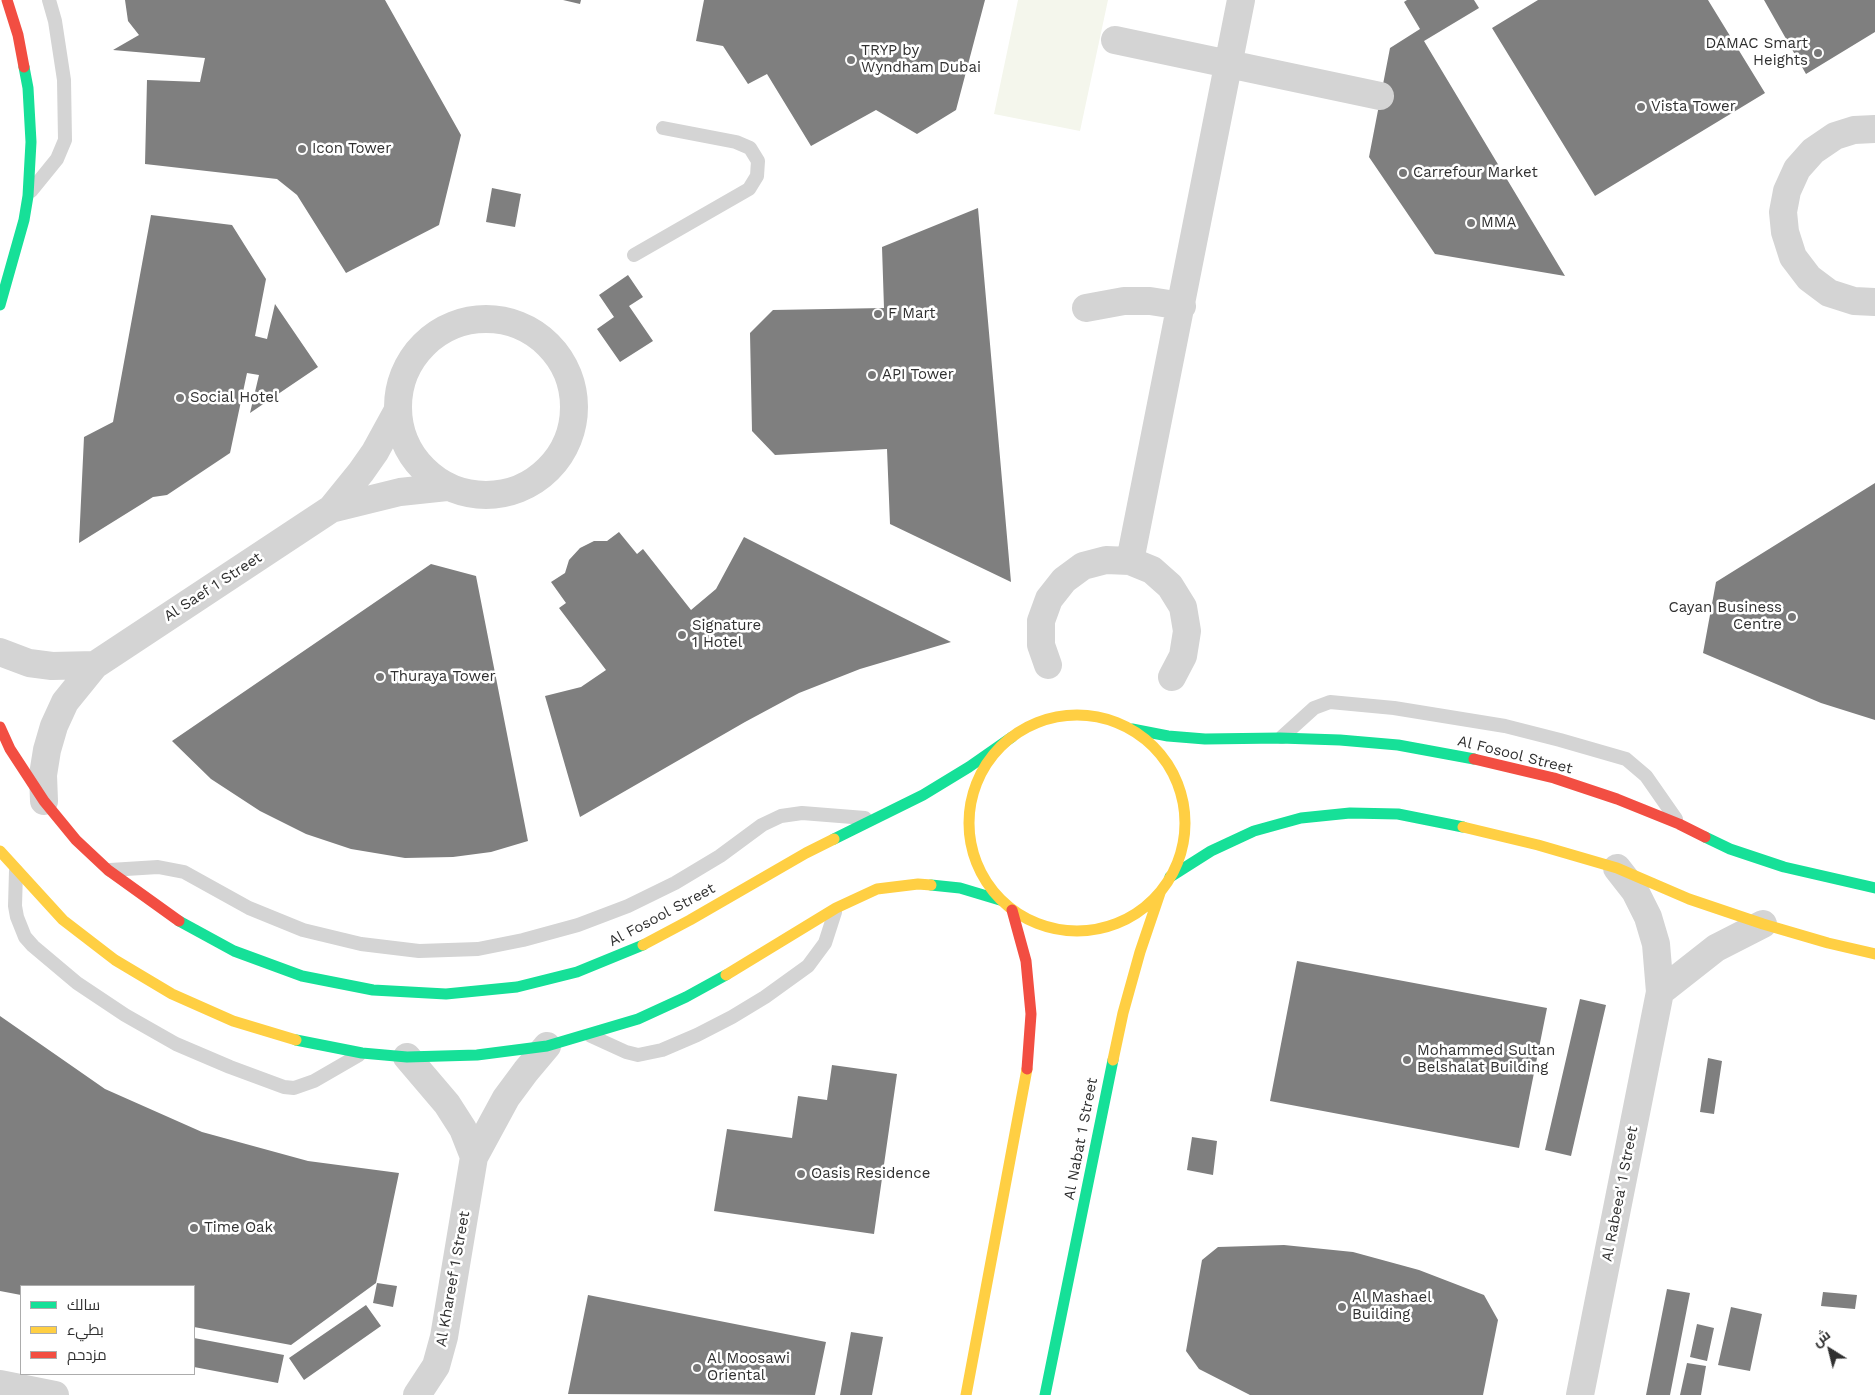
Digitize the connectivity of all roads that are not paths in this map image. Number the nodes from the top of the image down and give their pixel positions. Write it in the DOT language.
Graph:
graph roads {
  1 [pos="7,0"];
  2 [pos="49,0"];
  3 [pos="1241,0"];
  4 [pos="1115,40"];
  5 [pos="1229,64"];
  6 [pos="1380,96"];
  7 [pos="663,128"];
  8 [pos="1875,129"];
  9 [pos="28,196"];
  10 [pos="634,255"];
  11 [pos="0,305"];
  12 [pos="1182,306"];
  13 [pos="1868,306"];
  14 [pos="1086,308"];
  15 [pos="398,410"];
  16 [pos="447,486"];
  17 [pos="331,509"];
  18 [pos="1130,561"];
  19 [pos="0,652"];
  20 [pos="95,665"];
  21 [pos="1048,665"];
  22 [pos="1172,676"];
  23 [pos="0,727"];
  24 [pos="1132,730"];
  25 [pos="1012,736"];
  26 [pos="1280,738"];
  27 [pos="44,801"];
  28 [pos="876,819"];
  29 [pos="1679,824"];
  30 [pos="0,851"];
  31 [pos="1617,868"];
  32 [pos="16,870"];
  33 [pos="108,870"];
  34 [pos="1170,878"];
  35 [pos="1875,888"];
  36 [pos="1160,892"];
  37 [pos="1000,900"];
  38 [pos="836,908"];
  39 [pos="1012,910"];
  40 [pos="1763,924"];
  41 [pos="1875,954"];
  42 [pos="1660,992"];
  43 [pos="588,1035"];
  44 [pos="547,1046"];
  45 [pos="362,1053"];
  46 [pos="407,1057"];
  47 [pos="474,1157"];
  48 [pos="0,1384"];
  49 [pos="55,1395"];
  50 [pos="417,1395"];
  51 [pos="966,1395"];
  52 [pos="1045,1395"];
  53 [pos="1580,1395"];
  1 -- 9 [label="street"];
  2 -- 9 [label="lane"];
  3 -- 5 [label="street"];
  4 -- 5 [label="street"];
  5 -- 6 [label="street"];
  5 -- 12 [label="street"];
  7 -- 10 [label="lane"];
  8 -- 13 [label="street"];
  9 -- 11 [label="street"];
  12 -- 14 [label="street"];
  12 -- 18 [label="street"];
  15 -- 16 [label="street"];
  15 -- 16 [label="street"];
  15 -- 17 [label="street, Al Saef 1 Street"];
  16 -- 17 [label="street, Al Saef 1 Street"];
  17 -- 20 [label="street, Al Saef 1 Street"];
  18 -- 21 [label="street"];
  18 -- 22 [label="street"];
  19 -- 20 [label="street"];
  20 -- 27 [label="street, Al Saef 1 Street"];
  23 -- 27 [label="street, Al Fosool Street"];
  24 -- 25 [label="street"];
  24 -- 26 [label="street, Al Fosool Street"];
  24 -- 34 [label="street"];
  25 -- 28 [label="street, Al Fosool Street"];
  25 -- 37 [label="street"];
  26 -- 29 [label="street, Al Fosool Street"];
  26 -- 29 [label="lane"];
  27 -- 33 [label="street, Al Fosool Street"];
  28 -- 33 [label="lane"];
  28 -- 33 [label="street, Al Fosool Street"];
  29 -- 35 [label="street, Al Fosool Street"];
  30 -- 32 [label="street"];
  31 -- 34 [label="street"];
  31 -- 40 [label="street"];
  31 -- 42 [label="street, Al Rabeea' 1 Street"];
  32 -- 45 [label="street"];
  32 -- 45 [label="lane"];
  34 -- 36 [label="street"];
  36 -- 39 [label="street"];
  36 -- 52 [label="street, Al Nabat 1 Street"];
  37 -- 38 [label="street"];
  37 -- 39 [label="street"];
  38 -- 43 [label="street"];
  38 -- 43 [label="lane"];
  39 -- 51 [label="street"];
  40 -- 41 [label="street"];
  40 -- 42 [label="street"];
  42 -- 53 [label="street, Al Rabeea' 1 Street"];
  43 -- 44 [label="street"];
  44 -- 46 [label="street"];
  44 -- 47 [label="street, Al Khareef 1 Street"];
  45 -- 46 [label="street"];
  46 -- 47 [label="street"];
  47 -- 50 [label="street, Al Khareef 1 Street"];
  48 -- 49 [label="street"];
}
